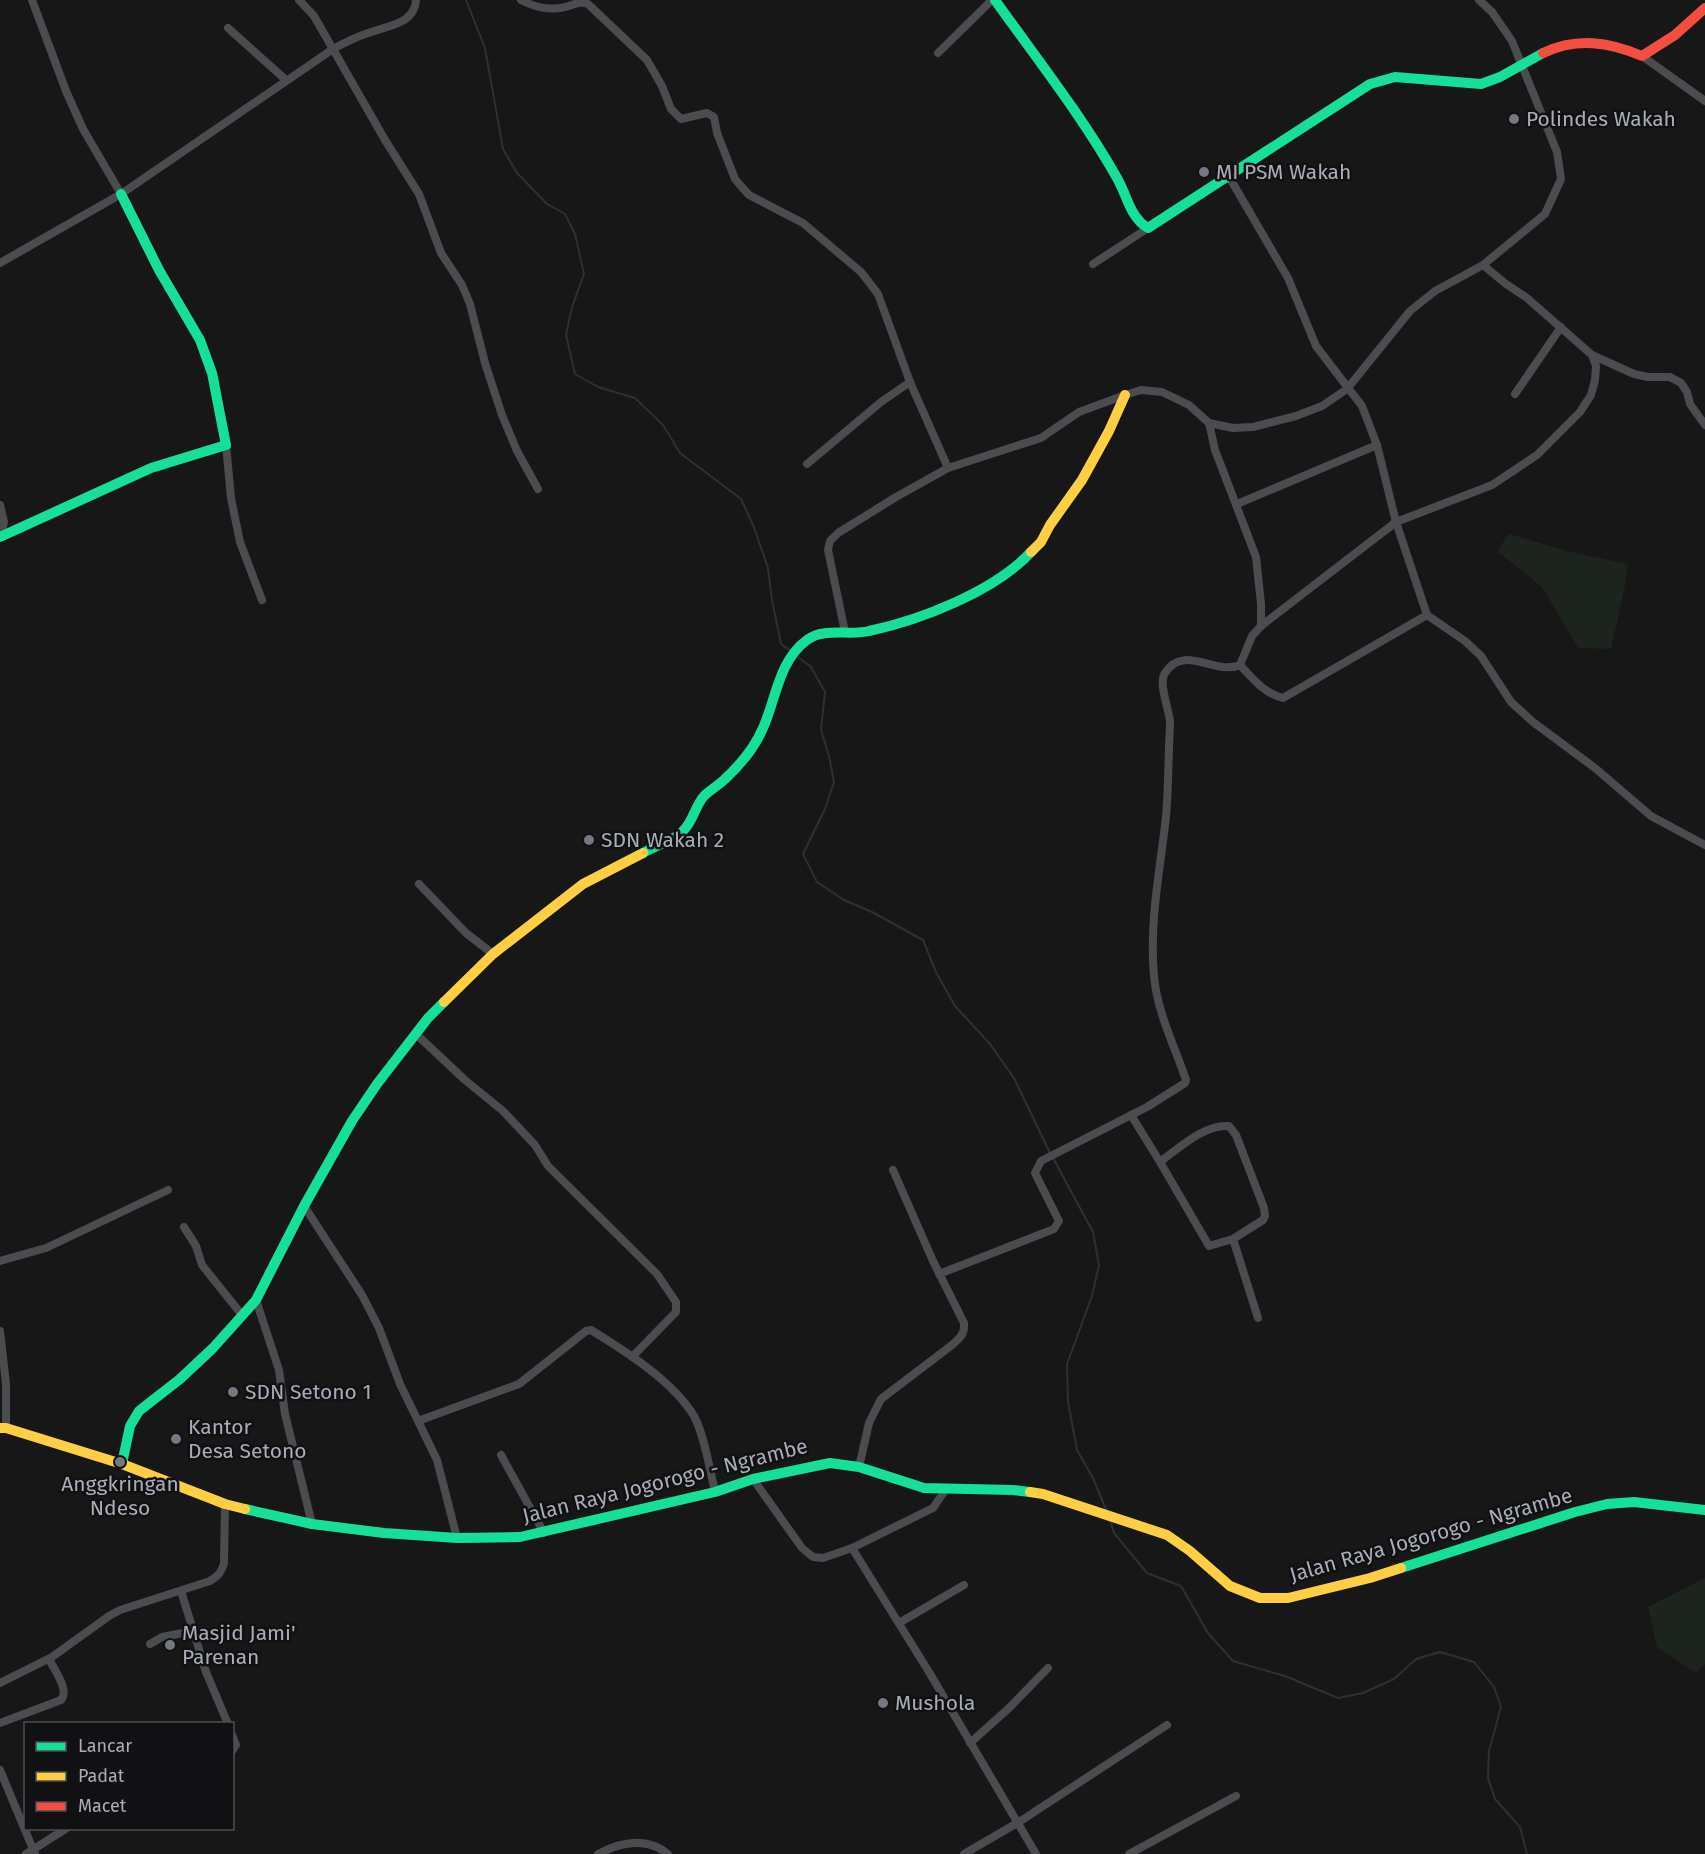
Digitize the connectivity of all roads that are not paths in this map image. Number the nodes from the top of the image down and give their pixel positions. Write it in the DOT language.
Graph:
graph roads {
  1 [pos="32,0"];
  2 [pos="299,0"];
  3 [pos="416,0"];
  4 [pos="521,0"];
  5 [pos="993,0"];
  6 [pos="1479,0"];
  7 [pos="1705,8"];
  8 [pos="228,28"];
  9 [pos="333,49"];
  10 [pos="938,53"];
  11 [pos="1642,56"];
  12 [pos="1522,66"];
  13 [pos="286,80"];
  14 [pos="1705,101"];
  15 [pos="1228,175"];
  16 [pos="121,194"];
  17 [pos="1148,228"];
  18 [pos="0,263"];
  19 [pos="1093,264"];
  20 [pos="1484,265"];
  21 [pos="1561,327"];
  22 [pos="1592,355"];
  23 [pos="910,382"];
  24 [pos="1347,389"];
  25 [pos="1515,394"];
  26 [pos="1125,395"];
  27 [pos="1209,423"];
  28 [pos="1705,425"];
  29 [pos="226,445"];
  30 [pos="1377,445"];
  31 [pos="807,464"];
  32 [pos="948,468"];
  33 [pos="538,489"];
  34 [pos="1237,504"];
  35 [pos="0,505"];
  36 [pos="1396,522"];
  37 [pos="1,536"];
  38 [pos="262,600"];
  39 [pos="1427,615"];
  40 [pos="1261,626"];
  41 [pos="845,632"];
  42 [pos="1240,664"];
  43 [pos="1705,845"];
  44 [pos="419,884"];
  45 [pos="493,954"];
  46 [pos="416,1034"];
  47 [pos="1131,1115"];
  48 [pos="1160,1162"];
  49 [pos="893,1170"];
  50 [pos="168,1190"];
  51 [pos="304,1206"];
  52 [pos="184,1227"];
  53 [pos="1233,1239"];
  54 [pos="0,1261"];
  55 [pos="939,1274"];
  56 [pos="255,1300"];
  57 [pos="242,1315"];
  58 [pos="1258,1318"];
  59 [pos="0,1330"];
  60 [pos="632,1357"];
  61 [pos="418,1421"];
  62 [pos="3,1428"];
  63 [pos="501,1455"];
  64 [pos="122,1464"];
  65 [pos="860,1467"];
  66 [pos="753,1479"];
  67 [pos="946,1490"];
  68 [pos="715,1492"];
  69 [pos="225,1504"];
  70 [pos="1705,1510"];
  71 [pos="312,1524"];
  72 [pos="544,1533"];
  73 [pos="457,1538"];
  74 [pos="852,1548"];
  75 [pos="964,1585"];
  76 [pos="181,1590"];
  77 [pos="899,1623"];
  78 [pos="193,1631"];
  79 [pos="150,1644"];
  80 [pos="49,1659"];
  81 [pos="1048,1668"];
  82 [pos="0,1683"];
  83 [pos="227,1722"];
  84 [pos="0,1723"];
  85 [pos="1167,1725"];
  86 [pos="970,1743"];
  87 [pos="0,1770"];
  88 [pos="1236,1796"];
  89 [pos="1018,1822"];
  90 [pos="64,1830"];
  91 [pos="31,1853"];
  92 [pos="598,1854"];
  93 [pos="668,1854"];
  94 [pos="964,1854"];
  95 [pos="1036,1854"];
  96 [pos="1129,1854"];
  1 -- 16 [label="street"];
  2 -- 9 [label="street"];
  3 -- 9 [label="street"];
  4 -- 23 [label="street"];
  5 -- 10 [label="street"];
  5 -- 17 [label="street"];
  6 -- 12 [label="street"];
  7 -- 11 [label="street"];
  8 -- 13 [label="street"];
  9 -- 13 [label="street"];
  9 -- 33 [label="street"];
  11 -- 12 [label="street"];
  11 -- 14 [label="street"];
  12 -- 15 [label="street"];
  12 -- 20 [label="street"];
  13 -- 16 [label="street"];
  15 -- 17 [label="street"];
  15 -- 24 [label="street"];
  16 -- 18 [label="street"];
  16 -- 29 [label="street"];
  17 -- 19 [label="street"];
  20 -- 21 [label="street"];
  20 -- 24 [label="street"];
  21 -- 22 [label="street"];
  21 -- 25 [label="street"];
  22 -- 28 [label="street"];
  22 -- 36 [label="street"];
  23 -- 31 [label="street"];
  23 -- 32 [label="street"];
  24 -- 27 [label="street"];
  24 -- 30 [label="street"];
  26 -- 27 [label="street"];
  26 -- 32 [label="street"];
  26 -- 41 [label="street"];
  27 -- 34 [label="street"];
  29 -- 37 [label="street"];
  29 -- 38 [label="street"];
  30 -- 34 [label="street"];
  30 -- 36 [label="street"];
  32 -- 41 [label="street"];
  34 -- 40 [label="street"];
  35 -- 37 [label="street"];
  36 -- 39 [label="street"];
  36 -- 40 [label="street"];
  39 -- 42 [label="street"];
  39 -- 43 [label="street"];
  40 -- 42 [label="street"];
  41 -- 45 [label="street"];
  42 -- 47 [label="street"];
  44 -- 45 [label="street"];
  45 -- 46 [label="street"];
  46 -- 51 [label="street"];
  46 -- 60 [label="street"];
  47 -- 48 [label="street"];
  47 -- 55 [label="street"];
  48 -- 53 [label="street"];
  48 -- 53 [label="street"];
  49 -- 55 [label="street"];
  50 -- 54 [label="street"];
  51 -- 56 [label="street"];
  51 -- 61 [label="street"];
  52 -- 57 [label="street"];
  53 -- 58 [label="street"];
  55 -- 65 [label="street"];
  56 -- 57 [label="street"];
  56 -- 71 [label="street"];
  57 -- 64 [label="street"];
  59 -- 62 [label="street"];
  60 -- 61 [label="street"];
  60 -- 68 [label="street"];
  61 -- 73 [label="street"];
  62 -- 64 [label="street, Jalan Raya Jogorogo - Ngrambe"];
  63 -- 72 [label="street"];
  64 -- 69 [label="street, Jalan Raya Jogorogo - Ngrambe"];
  65 -- 66 [label="street, Jalan Raya Jogorogo - Ngrambe"];
  65 -- 67 [label="street, Jalan Raya Jogorogo - Ngrambe"];
  66 -- 68 [label="street, Jalan Raya Jogorogo - Ngrambe"];
  66 -- 74 [label="street"];
  67 -- 70 [label="street, Jalan Raya Jogorogo - Ngrambe"];
  67 -- 74 [label="street"];
  68 -- 72 [label="street, Jalan Raya Jogorogo - Ngrambe"];
  69 -- 71 [label="street, Jalan Raya Jogorogo - Ngrambe"];
  69 -- 76 [label="street"];
  71 -- 73 [label="street, Jalan Raya Jogorogo - Ngrambe"];
  72 -- 73 [label="street, Jalan Raya Jogorogo - Ngrambe"];
  74 -- 77 [label="street"];
  75 -- 77 [label="street"];
  76 -- 78 [label="street"];
  76 -- 80 [label="street"];
  77 -- 86 [label="street"];
  78 -- 79 [label="street"];
  78 -- 83 [label="street"];
  80 -- 82 [label="street"];
  80 -- 84 [label="street"];
  81 -- 86 [label="street"];
  85 -- 89 [label="street"];
  86 -- 89 [label="street"];
  87 -- 91 [label="street"];
  88 -- 96 [label="street"];
  89 -- 94 [label="street"];
  89 -- 95 [label="street"];
  90 -- 91 [label="street"];
  92 -- 93 [label="street"];
}
